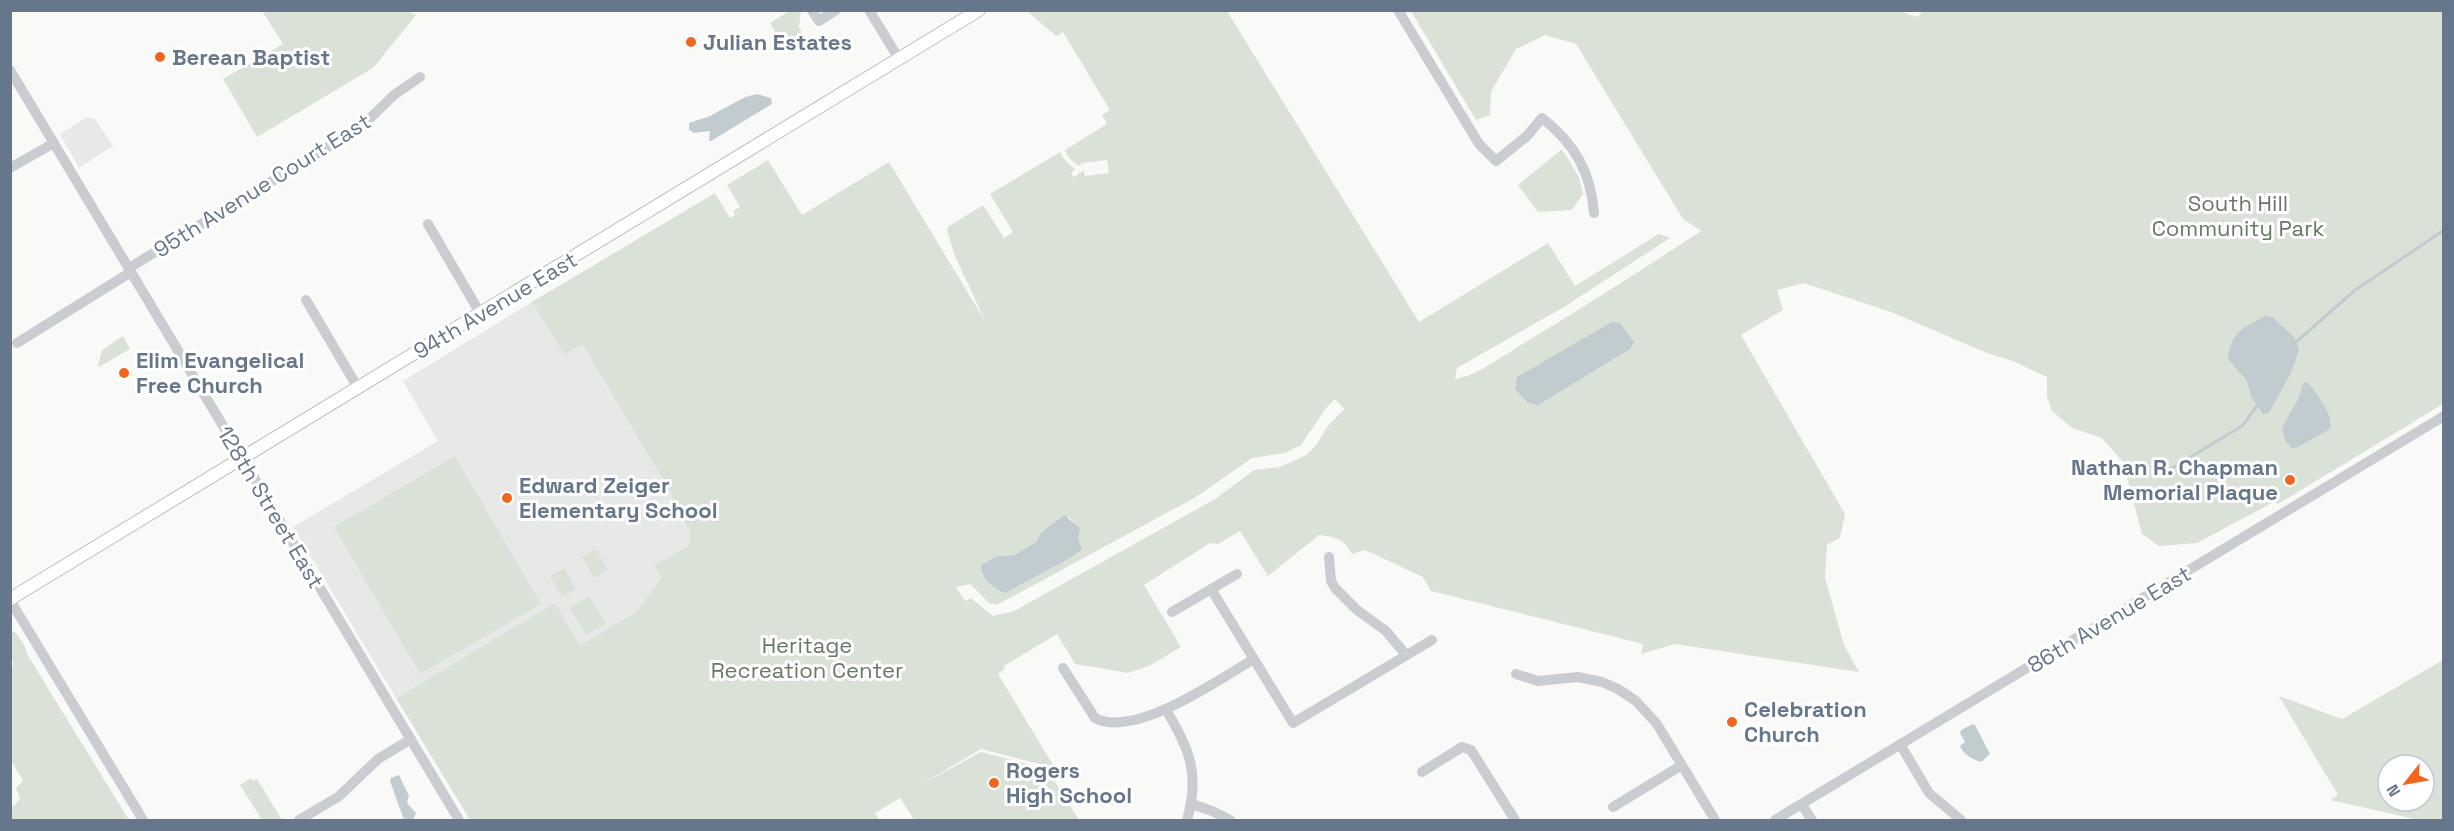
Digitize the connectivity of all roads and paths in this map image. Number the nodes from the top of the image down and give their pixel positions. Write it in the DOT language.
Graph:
graph roads {
  1 [pos="812,10"];
  2 [pos="836,10"];
  3 [pos="869,10"];
  4 [pos="979,10"];
  5 [pos="1398,10"];
  6 [pos="899,59"];
  7 [pos="10,70"];
  8 [pos="420,77"];
  9 [pos="54,143"];
  10 [pos="10,168"];
  11 [pos="1594,213"];
  12 [pos="428,224"];
  13 [pos="130,270"];
  14 [pos="306,300"];
  15 [pos="480,314"];
  16 [pos="17,343"];
  17 [pos="358,388"];
  18 [pos="2444,416"];
  19 [pos="242,459"];
  20 [pos="1329,557"];
  21 [pos="1237,574"];
  22 [pos="1211,589"];
  23 [pos="10,599"];
  24 [pos="1172,612"];
  25 [pos="1432,640"];
  26 [pos="1406,655"];
  27 [pos="1254,659"];
  28 [pos="1063,668"];
  29 [pos="1516,674"];
  30 [pos="1166,710"];
  31 [pos="411,739"];
  32 [pos="1900,744"];
  33 [pos="1682,765"];
  34 [pos="1422,772"];
  35 [pos="1192,804"];
  36 [pos="1802,805"];
  37 [pos="1613,807"];
  38 [pos="143,820"];
  39 [pos="299,820"];
  40 [pos="459,820"];
  41 [pos="1187,820"];
  42 [pos="1230,820"];
  43 [pos="1515,820"];
  44 [pos="1715,820"];
  45 [pos="1775,820"];
  46 [pos="1812,820"];
  47 [pos="1961,820"];
  1 -- 2 [label="street"];
  3 -- 6 [label="street"];
  4 -- 6 [label="main road, 94th Avenue East"];
  5 -- 11 [label="street"];
  6 -- 15 [label="main road, 94th Avenue East"];
  7 -- 9 [label="street, 128th Street East"];
  8 -- 13 [label="street, 95th Avenue Court East"];
  9 -- 10 [label="street"];
  9 -- 13 [label="street, 128th Street East"];
  12 -- 15 [label="street"];
  13 -- 16 [label="street, 95th Avenue Court East"];
  13 -- 19 [label="street, 128th Street East"];
  14 -- 17 [label="street"];
  15 -- 17 [label="main road, 94th Avenue East"];
  17 -- 19 [label="main road, 94th Avenue East"];
  18 -- 32 [label="street, 86th Avenue East"];
  19 -- 23 [label="main road, 94th Avenue East"];
  19 -- 31 [label="street, 128th Street East"];
  20 -- 26 [label="street"];
  21 -- 22 [label="street"];
  22 -- 24 [label="street"];
  22 -- 27 [label="street"];
  23 -- 38 [label="street"];
  25 -- 26 [label="street"];
  26 -- 27 [label="street"];
  27 -- 30 [label="street"];
  28 -- 30 [label="street"];
  29 -- 33 [label="street"];
  30 -- 35 [label="street"];
  31 -- 39 [label="street"];
  31 -- 40 [label="street, 128th Street East"];
  32 -- 36 [label="street, 86th Avenue East"];
  32 -- 47 [label="street"];
  33 -- 37 [label="street"];
  33 -- 44 [label="street"];
  34 -- 43 [label="street"];
  35 -- 41 [label="street"];
  35 -- 42 [label="street"];
  36 -- 45 [label="street, 86th Avenue East"];
  36 -- 46 [label="street"];
}
